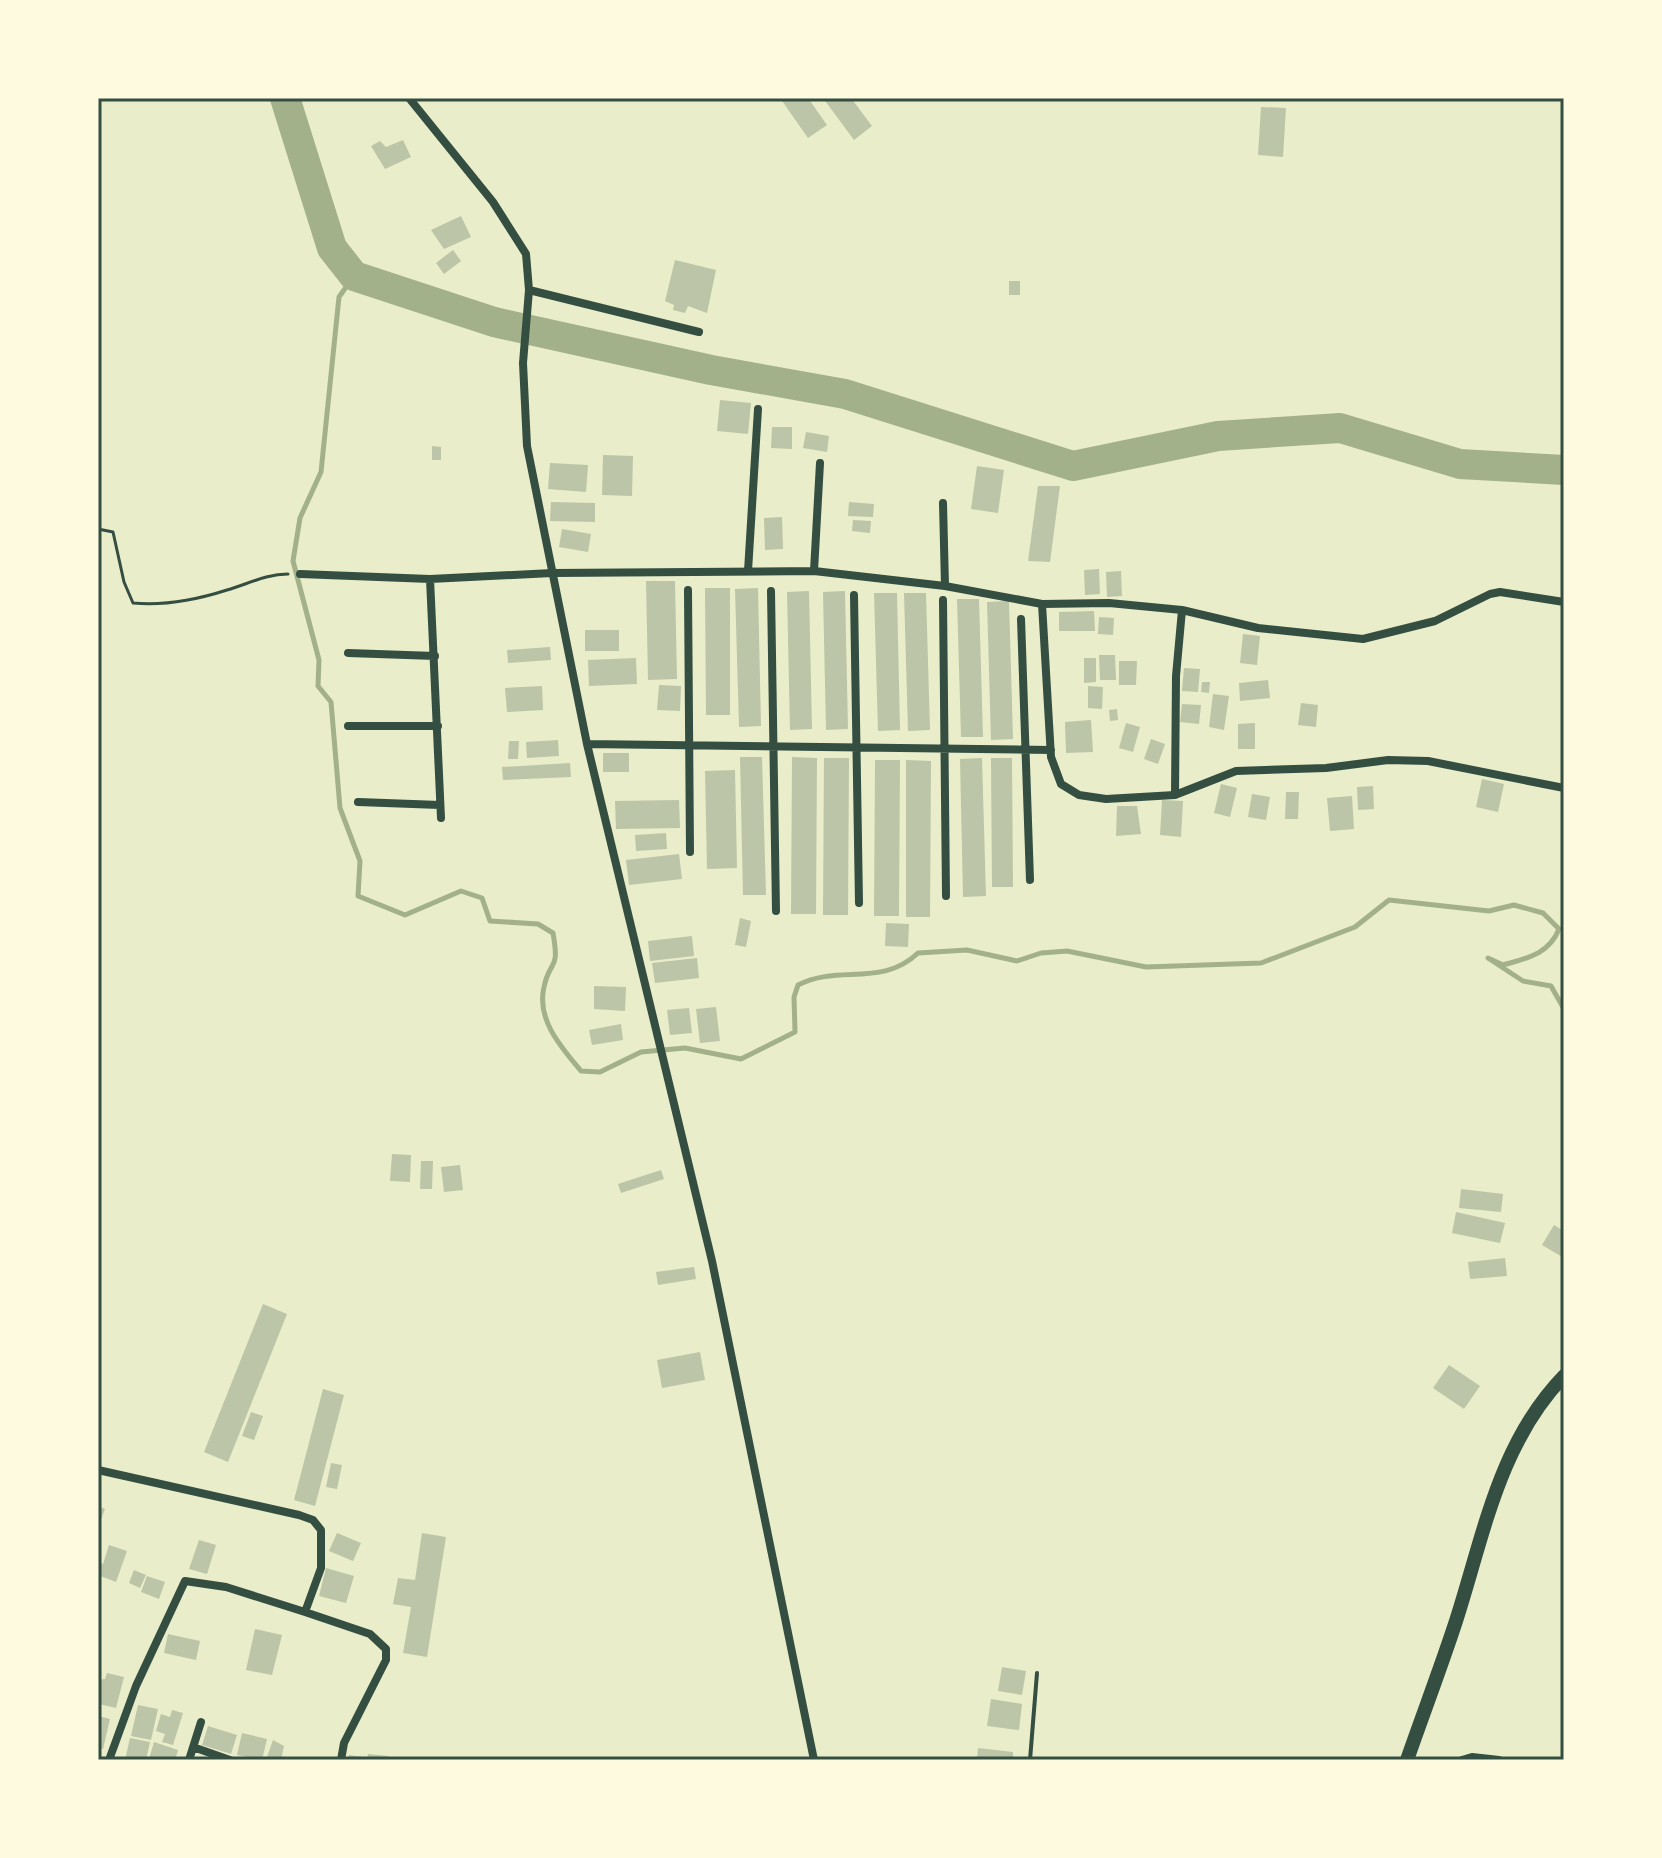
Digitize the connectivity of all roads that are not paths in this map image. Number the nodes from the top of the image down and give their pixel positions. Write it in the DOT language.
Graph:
graph roads {
  1 [pos="409,98"];
  2 [pos="529,290"];
  3 [pos="699,332"];
  4 [pos="758,409"];
  5 [pos="820,463"];
  6 [pos="943,503"];
  7 [pos="748,571"];
  8 [pos="814,571"];
  9 [pos="552,573"];
  10 [pos="300,574"];
  11 [pos="430,579"];
  12 [pos="945,586"];
  13 [pos="688,590"];
  14 [pos="771,591"];
  15 [pos="854,595"];
  16 [pos="943,600"];
  17 [pos="1564,602"];
  18 [pos="1042,604"];
  19 [pos="1182,610"];
  20 [pos="1021,619"];
  21 [pos="348,653"];
  22 [pos="435,656"];
  23 [pos="348,726"];
  24 [pos="438,726"];
  25 [pos="587,744"];
  26 [pos="689,746"];
  27 [pos="774,747"];
  28 [pos="857,748"];
  29 [pos="945,749"];
  30 [pos="1026,750"];
  31 [pos="1051,750"];
  32 [pos="1564,788"];
  33 [pos="1175,795"];
  34 [pos="358,802"];
  35 [pos="440,805"];
  36 [pos="441,818"];
  37 [pos="690,852"];
  38 [pos="1030,880"];
  39 [pos="946,896"];
  40 [pos="859,903"];
  41 [pos="776,911"];
  42 [pos="1564,1376"];
  43 [pos="98,1470"];
  44 [pos="305,1612"];
  45 [pos="1037,1673"];
  46 [pos="201,1722"];
  47 [pos="193,1747"];
  48 [pos="109,1760"];
  49 [pos="189,1760"];
  50 [pos="230,1760"];
  51 [pos="341,1760"];
  52 [pos="814,1760"];
  53 [pos="1030,1760"];
  54 [pos="1407,1760"];
  55 [pos="1462,1760"];
  56 [pos="1499,1760"];
  1 -- 2 [label="street"];
  2 -- 3 [label="street"];
  2 -- 9 [label="street"];
  4 -- 7 [label="street"];
  5 -- 8 [label="street"];
  6 -- 12 [label="street"];
  7 -- 8 [label="street"];
  7 -- 9 [label="street"];
  8 -- 12 [label="street"];
  9 -- 11 [label="street"];
  9 -- 25 [label="street"];
  10 -- 11 [label="street"];
  11 -- 22 [label="street"];
  12 -- 18 [label="street"];
  13 -- 26 [label="street"];
  14 -- 27 [label="street"];
  15 -- 28 [label="street"];
  16 -- 29 [label="street"];
  17 -- 19 [label="street"];
  18 -- 19 [label="street"];
  18 -- 31 [label="street"];
  19 -- 33 [label="street"];
  20 -- 30 [label="street"];
  21 -- 22 [label="street"];
  22 -- 24 [label="street"];
  23 -- 24 [label="street"];
  24 -- 35 [label="street"];
  25 -- 26 [label="street"];
  25 -- 52 [label="street"];
  26 -- 27 [label="street"];
  26 -- 37 [label="street"];
  27 -- 28 [label="street"];
  27 -- 41 [label="street"];
  28 -- 29 [label="street"];
  28 -- 40 [label="street"];
  29 -- 30 [label="street"];
  29 -- 39 [label="street"];
  30 -- 31 [label="street"];
  30 -- 38 [label="street"];
  31 -- 33 [label="street"];
  32 -- 33 [label="street"];
  34 -- 35 [label="street"];
  35 -- 36 [label="street"];
  42 -- 54 [label="highway"];
  43 -- 44 [label="street"];
  44 -- 48 [label="street"];
  44 -- 51 [label="street"];
  45 -- 53 [label="lane"];
  46 -- 47 [label="street"];
  47 -- 49 [label="street"];
  47 -- 50 [label="street"];
  55 -- 56 [label="street"];
}
